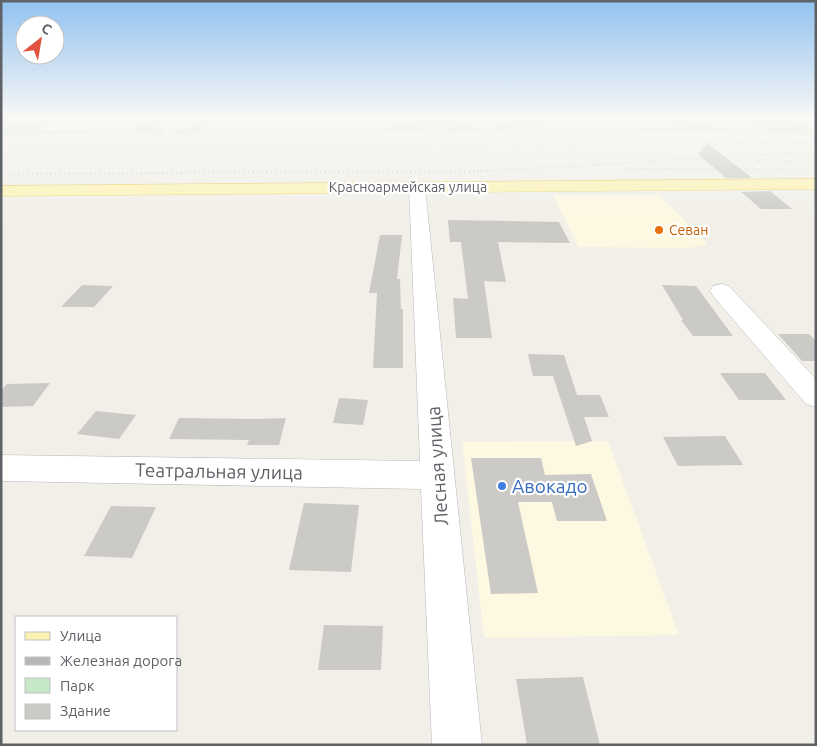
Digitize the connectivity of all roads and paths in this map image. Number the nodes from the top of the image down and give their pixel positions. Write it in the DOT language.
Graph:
graph roads {
  1 [pos="816,184"];
  2 [pos="417,187"];
  3 [pos="1,191"];
  4 [pos="721,291"];
  5 [pos="816,398"];
  6 [pos="1,468"];
  7 [pos="437,475"];
  8 [pos="457,745"];
  1 -- 2 [label="main road, Красноармейская улица"];
  2 -- 3 [label="main road, Красноармейская улица"];
  2 -- 7 [label="street, Лесная улица"];
  4 -- 5 [label="street"];
  6 -- 7 [label="street, Театральная улица"];
  7 -- 8 [label="street, Лесная улица"];
}
